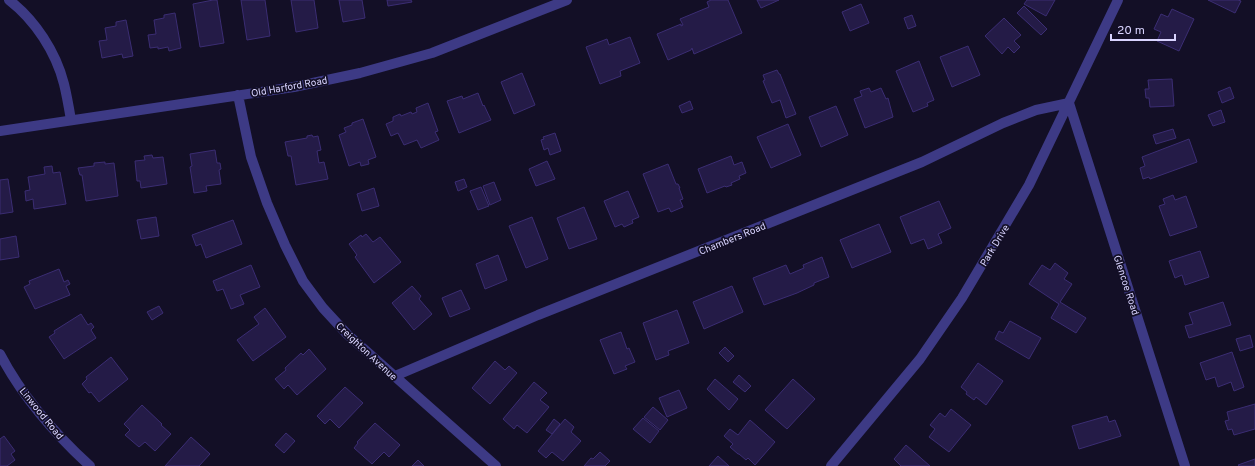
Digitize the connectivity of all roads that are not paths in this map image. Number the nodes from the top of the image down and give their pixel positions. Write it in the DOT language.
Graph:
graph roads {
  1 [pos="9,0"];
  2 [pos="567,0"];
  3 [pos="1118,0"];
  4 [pos="238,95"];
  5 [pos="1069,103"];
  6 [pos="71,120"];
  7 [pos="0,131"];
  8 [pos="0,354"];
  9 [pos="395,376"];
  10 [pos="90,466"];
  11 [pos="496,466"];
  12 [pos="831,466"];
  13 [pos="1185,466"];
  1 -- 6 [label="street"];
  2 -- 4 [label="street, Old Harford Road"];
  3 -- 5 [label="street, Park Drive"];
  4 -- 6 [label="street, Old Harford Road"];
  4 -- 9 [label="street, Creighton Avenue"];
  5 -- 9 [label="street, Chambers Road"];
  5 -- 12 [label="street, Park Drive"];
  5 -- 13 [label="street, Glencoe Road"];
  6 -- 7 [label="street, Old Harford Road"];
  8 -- 10 [label="street, Linwood Road"];
  9 -- 11 [label="street, Creighton Avenue"];
}
